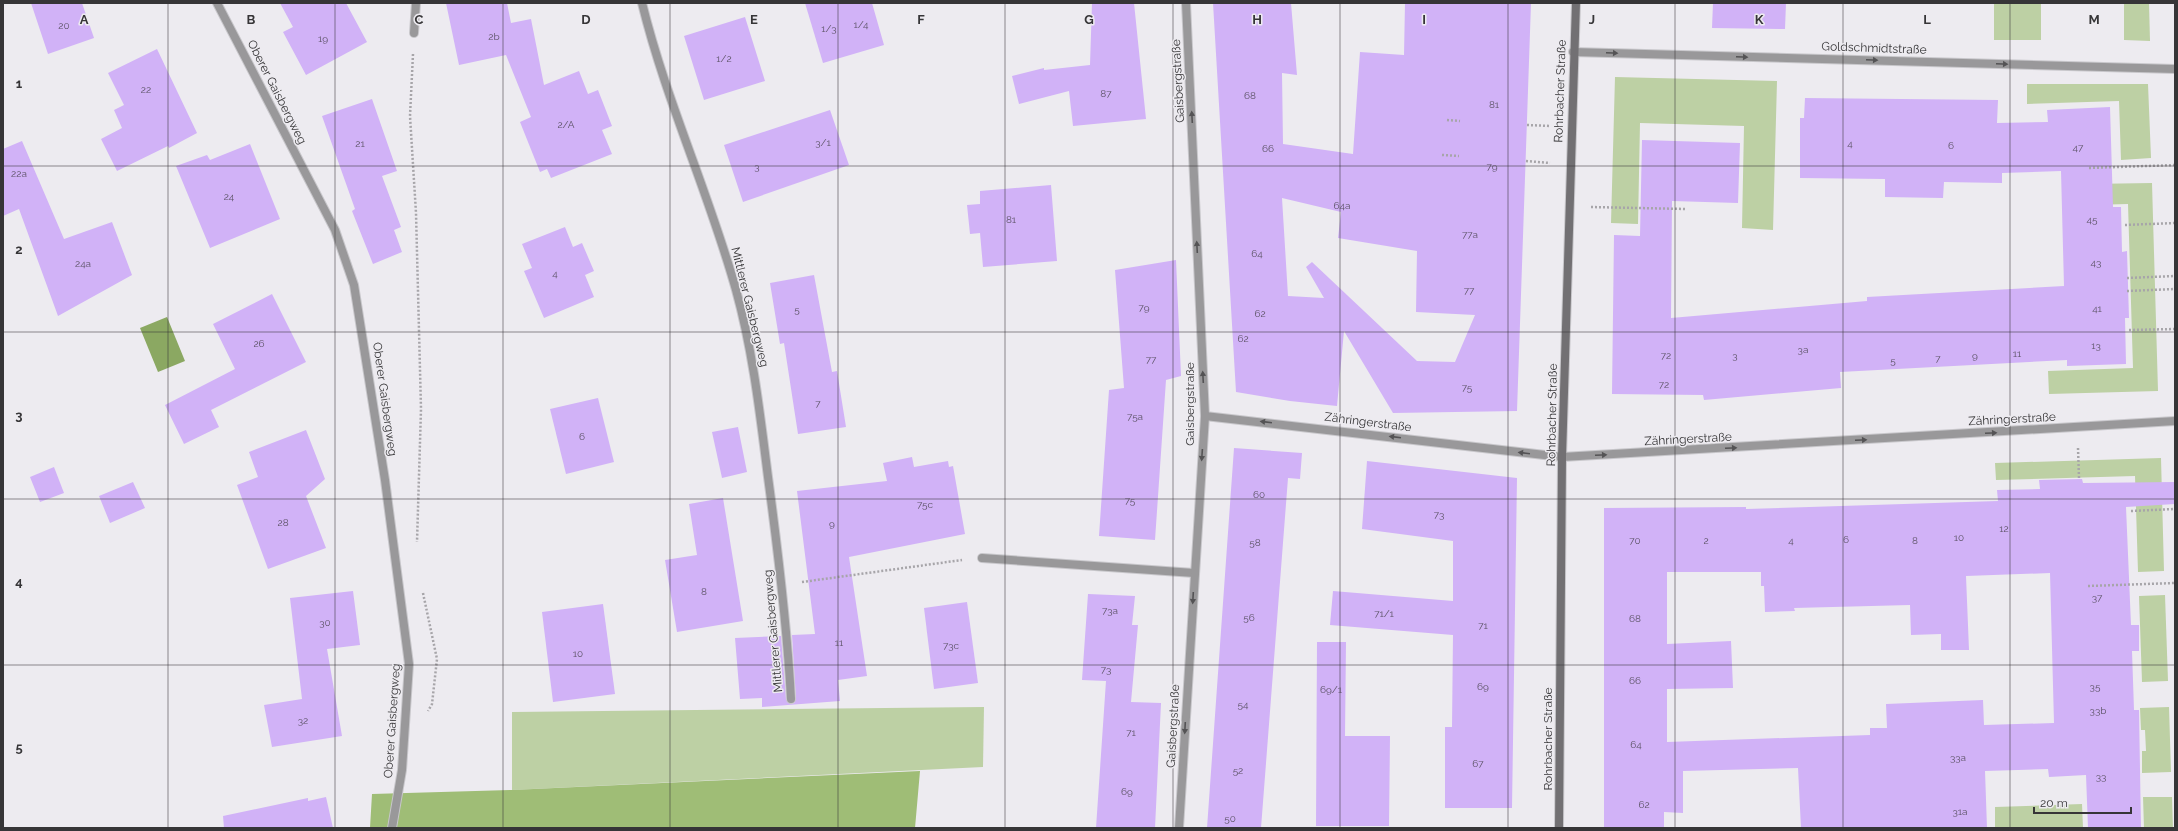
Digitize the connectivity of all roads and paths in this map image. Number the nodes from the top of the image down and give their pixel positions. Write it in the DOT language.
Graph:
graph roads {
  1 [pos="217,3"];
  2 [pos="416,3"];
  3 [pos="642,3"];
  4 [pos="1186,3"];
  5 [pos="1576,3"];
  6 [pos="414,33"];
  7 [pos="1573,52"];
  8 [pos="2175,69"];
  9 [pos="1447,120"];
  10 [pos="1460,121"];
  11 [pos="1442,155"];
  12 [pos="1459,156"];
  13 [pos="2175,165"];
  14 [pos="2089,168"];
  15 [pos="1569,206"];
  16 [pos="1686,209"];
  17 [pos="2175,223"];
  18 [pos="2125,225"];
  19 [pos="2175,276"];
  20 [pos="2127,278"];
  21 [pos="2175,289"];
  22 [pos="2127,291"];
  23 [pos="2175,329"];
  24 [pos="2129,330"];
  25 [pos="1205,416"];
  26 [pos="2175,421"];
  27 [pos="2077,428"];
  28 [pos="1562,457"];
  29 [pos="2079,478"];
  30 [pos="2175,509"];
  31 [pos="2131,511"];
  32 [pos="417,548"];
  33 [pos="982,558"];
  34 [pos="1194,572"];
  35 [pos="2175,583"];
  36 [pos="782,585"];
  37 [pos="2088,586"];
  38 [pos="423,591"];
  39 [pos="434,689"];
  40 [pos="791,699"];
  41 [pos="392,828"];
  42 [pos="1179,828"];
  43 [pos="1559,828"];
  1 -- 41 [label="street, Oberer Gaisbergweg"];
  2 -- 6 [label="street"];
  3 -- 36 [label="street, Mittlerer Gaisbergweg"];
  25 -- 4 [label="street, Gaisbergstraße, one-way"];
  5 -- 7 [label="main road, Rohrbacher Straße"];
  6 -- 32 [label="path"];
  7 -- 8 [label="street, Goldschmidtstraße, one-way"];
  7 -- 15 [label="main road, Rohrbacher Straße"];
  9 -- 10 [label="path"];
  11 -- 12 [label="path"];
  13 -- 14 [label="path"];
  15 -- 16 [label="path"];
  15 -- 28 [label="main road, Rohrbacher Straße"];
  17 -- 18 [label="path"];
  19 -- 20 [label="path"];
  21 -- 22 [label="path"];
  23 -- 24 [label="path"];
  28 -- 25 [label="street, Zähringerstraße, one-way"];
  25 -- 34 [label="street, Gaisbergstraße, one-way"];
  26 -- 27 [label="street, Zähringerstraße"];
  28 -- 27 [label="street, Zähringerstraße, one-way"];
  27 -- 29 [label="path"];
  28 -- 43 [label="main road, Rohrbacher Straße"];
  30 -- 31 [label="path"];
  33 -- 34 [label="street"];
  33 -- 36 [label="path"];
  34 -- 42 [label="street, Gaisbergstraße, one-way"];
  35 -- 37 [label="path"];
  36 -- 40 [label="street, Mittlerer Gaisbergweg"];
  38 -- 39 [label="path"];
}
